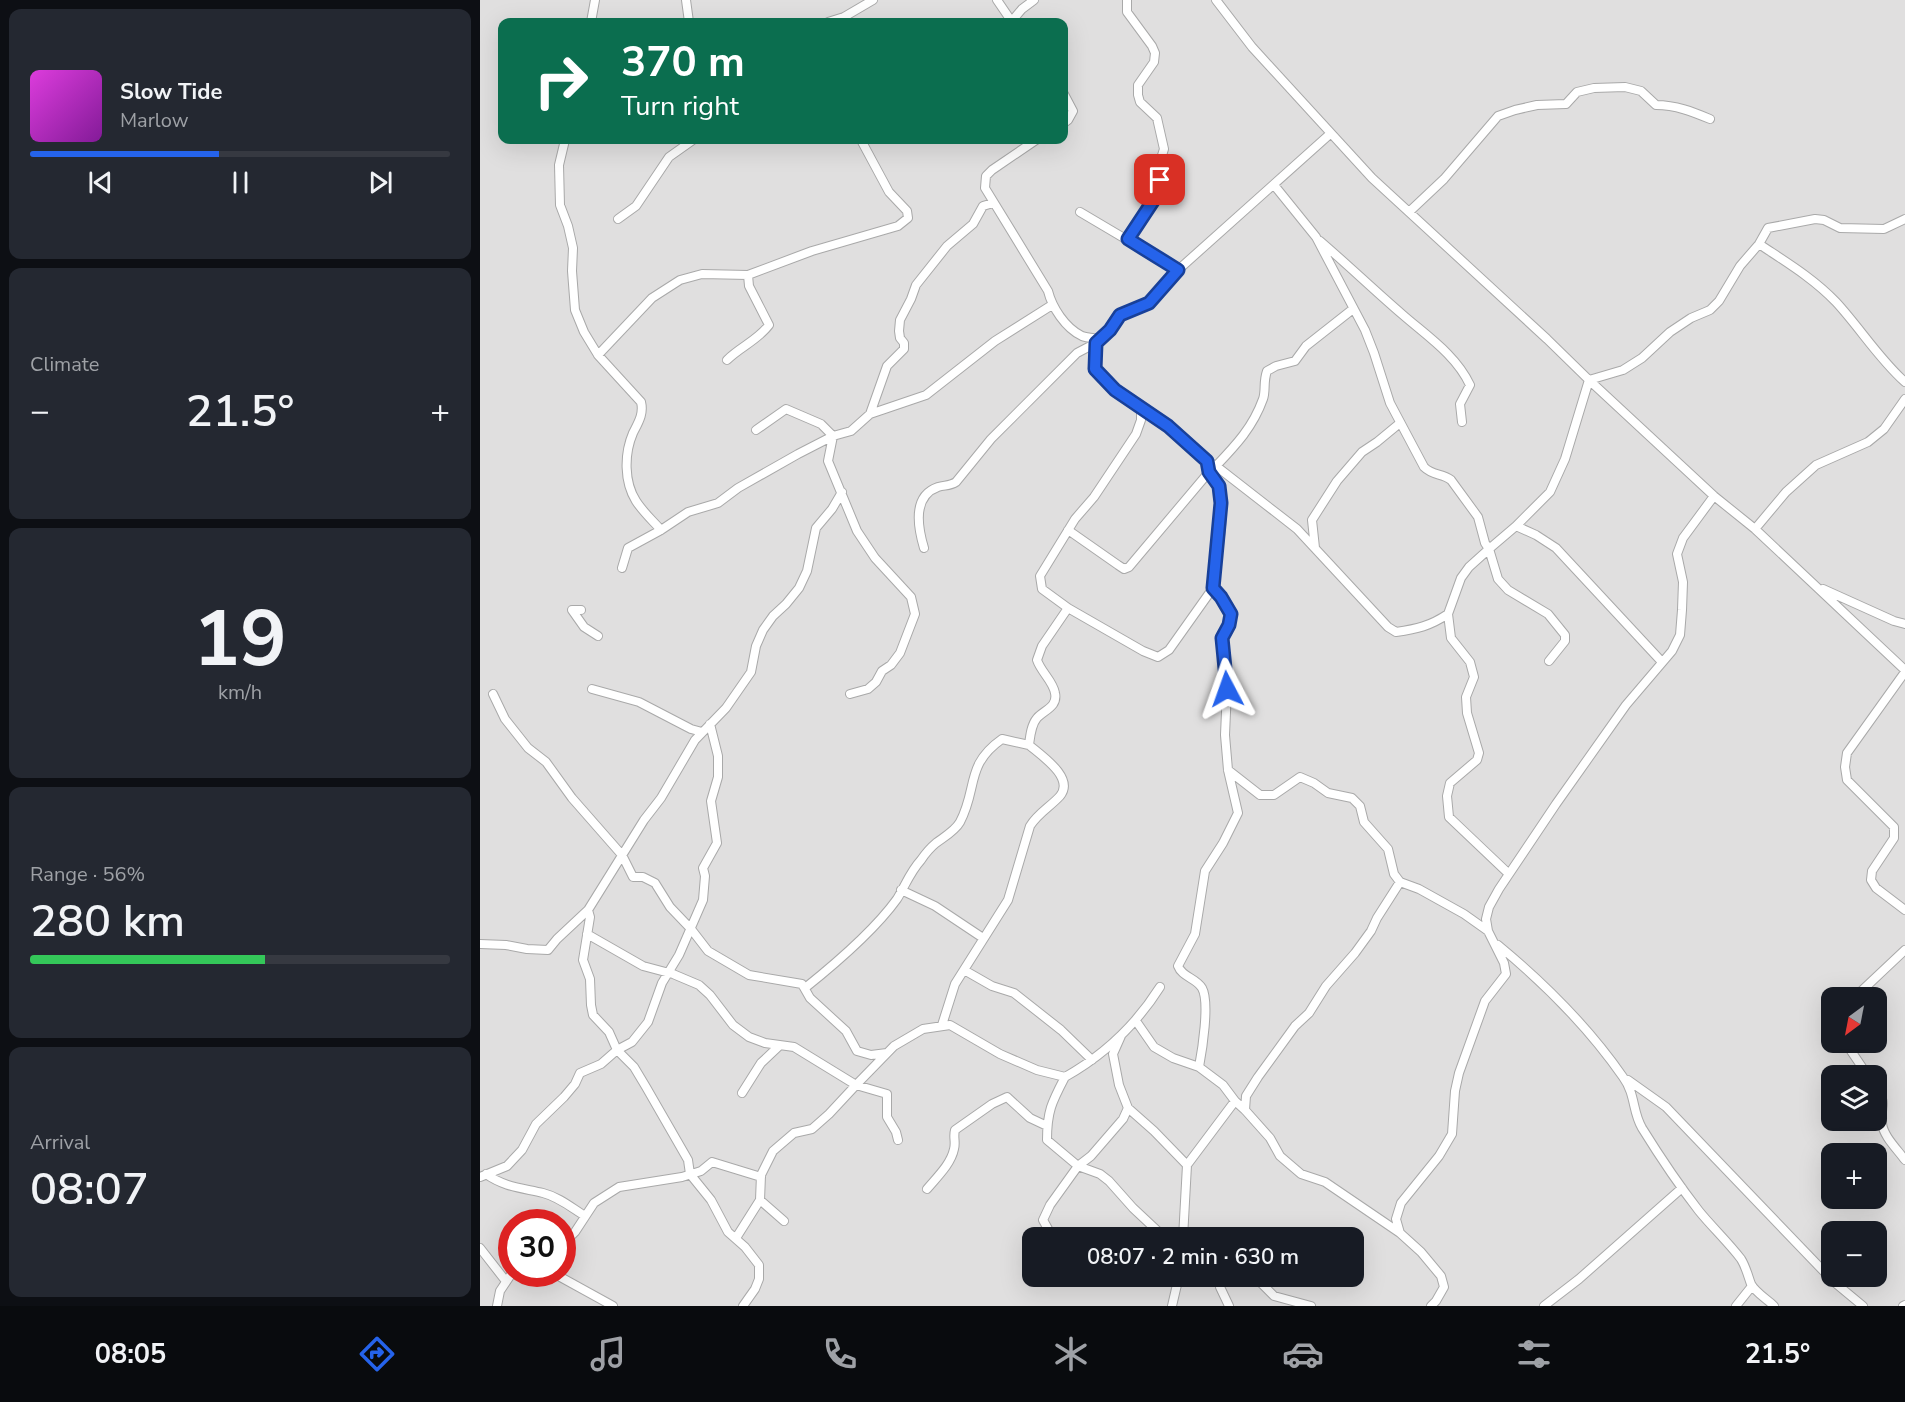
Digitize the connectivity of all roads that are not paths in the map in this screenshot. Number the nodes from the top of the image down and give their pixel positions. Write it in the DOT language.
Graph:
graph roads {
  1 [pos="595,0"];
  2 [pos="686,0"];
  3 [pos="873,0"];
  4 [pos="997,0"];
  5 [pos="1034,0"];
  6 [pos="1127,0"];
  7 [pos="1216,0"];
  8 [pos="592,18"];
  9 [pos="688,18"];
  10 [pos="840,18"];
  11 [pos="1008,18"];
  12 [pos="1014,18"];
  13 [pos="1068,102"];
  14 [pos="1710,119"];
  15 [pos="1068,120"];
  16 [pos="1330,134"];
  17 [pos="564,144"];
  18 [pos="687,144"];
  19 [pos="863,144"];
  20 [pos="1030,144"];
  21 [pos="1274,185"];
  22 [pos="993,203"];
  23 [pos="1080,212"];
  24 [pos="1409,212"];
  25 [pos="618,219"];
  26 [pos="1905,219"];
  27 [pos="1316,237"];
  28 [pos="1128,239"];
  29 [pos="1759,243"];
  30 [pos="1178,270"];
  31 [pos="748,275"];
  32 [pos="1052,305"];
  33 [pos="1353,309"];
  34 [pos="1098,341"];
  35 [pos="598,356"];
  36 [pos="727,360"];
  37 [pos="1589,380"];
  38 [pos="1905,382"];
  39 [pos="1905,399"];
  40 [pos="1141,406"];
  41 [pos="870,414"];
  42 [pos="1462,422"];
  43 [pos="1400,423"];
  44 [pos="756,430"];
  45 [pos="833,436"];
  46 [pos="1213,469"];
  47 [pos="842,492"];
  48 [pos="1714,496"];
  49 [pos="1516,526"];
  50 [pos="1755,529"];
  51 [pos="661,530"];
  52 [pos="1068,530"];
  53 [pos="924,548"];
  54 [pos="1315,549"];
  55 [pos="1489,549"];
  56 [pos="622,568"];
  57 [pos="1814,585"];
  58 [pos="1213,588"];
  59 [pos="1068,608"];
  60 [pos="581,610"];
  61 [pos="1448,614"];
  62 [pos="1905,624"];
  63 [pos="598,636"];
  64 [pos="1549,661"];
  65 [pos="1662,662"];
  66 [pos="1905,671"];
  67 [pos="592,689"];
  68 [pos="493,694"];
  69 [pos="850,694"];
  70 [pos="710,723"];
  71 [pos="702,732"];
  72 [pos="1029,745"];
  73 [pos="1228,770"];
  74 [pos="622,855"];
  75 [pos="1509,874"];
  76 [pos="1401,882"];
  77 [pos="901,890"];
  78 [pos="588,909"];
  79 [pos="1905,910"];
  80 [pos="691,929"];
  81 [pos="1488,931"];
  82 [pos="587,934"];
  83 [pos="983,938"];
  84 [pos="1494,941"];
  85 [pos="480,944"];
  86 [pos="1905,950"];
  87 [pos="964,970"];
  88 [pos="669,973"];
  89 [pos="1160,987"];
  90 [pos="1866,987"];
  91 [pos="805,988"];
  92 [pos="1136,1021"];
  93 [pos="942,1025"];
  94 [pos="1121,1036"];
  95 [pos="779,1046"];
  96 [pos="617,1050"];
  97 [pos="888,1053"];
  98 [pos="1092,1060"];
  99 [pos="1199,1068"];
  100 [pos="1065,1077"];
  101 [pos="1624,1078"];
  102 [pos="856,1085"];
  103 [pos="742,1093"];
  104 [pos="1234,1101"];
  105 [pos="1128,1108"];
  106 [pos="1245,1110"];
  107 [pos="1047,1126"];
  108 [pos="1885,1131"];
  109 [pos="898,1140"];
  110 [pos="1905,1160"];
  111 [pos="1187,1165"];
  112 [pos="1078,1166"];
  113 [pos="690,1174"];
  114 [pos="483,1175"];
  115 [pos="761,1177"];
  116 [pos="1682,1188"];
  117 [pos="927,1189"];
  118 [pos="760,1200"];
  119 [pos="585,1216"];
  120 [pos="784,1221"];
  121 [pos="1047,1227"];
  122 [pos="1154,1227"];
  123 [pos="1184,1227"];
  124 [pos="576,1230"];
  125 [pos="1400,1233"];
  126 [pos="736,1238"];
  127 [pos="480,1248"];
  128 [pos="498,1267"];
  129 [pos="576,1286"];
  130 [pos="1752,1286"];
  131 [pos="502,1287"];
  132 [pos="1177,1287"];
  133 [pos="1220,1287"];
  134 [pos="1265,1287"];
  135 [pos="1175,1295"];
  136 [pos="497,1306"];
  137 [pos="613,1306"];
  138 [pos="743,1306"];
  139 [pos="1172,1306"];
  140 [pos="1177,1306"];
  141 [pos="1229,1306"];
  142 [pos="1311,1306"];
  143 [pos="1431,1306"];
  144 [pos="1544,1306"];
  145 [pos="1736,1306"];
  146 [pos="1774,1306"];
  147 [pos="1863,1306"];
  1 -- 8 [label="street"];
  2 -- 9 [label="street"];
  3 -- 10 [label="street"];
  4 -- 11 [label="street"];
  5 -- 12 [label="street"];
  6 -- 28 [label="street"];
  7 -- 16 [label="street"];
  13 -- 15 [label="street"];
  14 -- 24 [label="street"];
  16 -- 21 [label="street"];
  16 -- 24 [label="street"];
  17 -- 35 [label="street"];
  18 -- 25 [label="street"];
  19 -- 31 [label="street"];
  20 -- 22 [label="street"];
  21 -- 27 [label="street"];
  21 -- 30 [label="street"];
  22 -- 32 [label="street"];
  22 -- 41 [label="street"];
  23 -- 28 [label="street"];
  24 -- 37 [label="street"];
  26 -- 29 [label="street"];
  27 -- 33 [label="street"];
  27 -- 42 [label="street"];
  28 -- 30 [label="street"];
  29 -- 37 [label="street"];
  29 -- 38 [label="street"];
  30 -- 34 [label="street"];
  31 -- 35 [label="street"];
  31 -- 36 [label="street"];
  32 -- 34 [label="street"];
  32 -- 41 [label="street"];
  33 -- 43 [label="street"];
  33 -- 46 [label="street"];
  34 -- 40 [label="street"];
  34 -- 53 [label="street"];
  35 -- 51 [label="street"];
  37 -- 48 [label="street"];
  37 -- 49 [label="street"];
  39 -- 50 [label="street"];
  40 -- 46 [label="street"];
  40 -- 52 [label="street"];
  41 -- 45 [label="street"];
  43 -- 54 [label="street"];
  43 -- 55 [label="street"];
  44 -- 45 [label="street"];
  45 -- 47 [label="street"];
  45 -- 51 [label="street"];
  46 -- 52 [label="street"];
  46 -- 54 [label="street"];
  46 -- 58 [label="street"];
  47 -- 69 [label="street"];
  47 -- 70 [label="street"];
  48 -- 50 [label="street"];
  48 -- 65 [label="street"];
  49 -- 55 [label="street"];
  49 -- 65 [label="street"];
  50 -- 57 [label="street"];
  51 -- 56 [label="street"];
  52 -- 59 [label="street"];
  54 -- 61 [label="street"];
  55 -- 61 [label="street"];
  55 -- 64 [label="street"];
  57 -- 62 [label="street"];
  57 -- 66 [label="street"];
  58 -- 59 [label="street"];
  58 -- 73 [label="street"];
  59 -- 72 [label="street"];
  60 -- 63 [label="street"];
  61 -- 75 [label="street"];
  65 -- 75 [label="street"];
  66 -- 79 [label="street"];
  67 -- 71 [label="street"];
  68 -- 74 [label="street"];
  70 -- 71 [label="street"];
  70 -- 80 [label="street"];
  71 -- 74 [label="street"];
  72 -- 77 [label="street"];
  72 -- 83 [label="street"];
  73 -- 76 [label="street"];
  73 -- 99 [label="street"];
  74 -- 78 [label="street"];
  74 -- 80 [label="street"];
  75 -- 81 [label="street"];
  76 -- 81 [label="street"];
  76 -- 106 [label="street"];
  77 -- 83 [label="street"];
  77 -- 91 [label="street"];
  78 -- 82 [label="street"];
  78 -- 85 [label="street"];
  80 -- 88 [label="street"];
  80 -- 91 [label="street"];
  81 -- 84 [label="street"];
  82 -- 88 [label="street"];
  82 -- 96 [label="street"];
  83 -- 87 [label="street"];
  84 -- 101 [label="street"];
  84 -- 125 [label="street"];
  86 -- 90 [label="street"];
  87 -- 93 [label="street"];
  87 -- 98 [label="street"];
  88 -- 95 [label="street"];
  88 -- 96 [label="street"];
  89 -- 94 [label="street"];
  91 -- 97 [label="street"];
  92 -- 99 [label="street"];
  93 -- 97 [label="street"];
  93 -- 100 [label="street"];
  94 -- 98 [label="street"];
  94 -- 105 [label="street"];
  95 -- 102 [label="street"];
  95 -- 103 [label="street"];
  96 -- 113 [label="street"];
  96 -- 114 [label="street"];
  97 -- 102 [label="street"];
  98 -- 100 [label="street"];
  99 -- 104 [label="street"];
  100 -- 107 [label="street"];
  101 -- 116 [label="street"];
  101 -- 147 [label="street"];
  102 -- 109 [label="street"];
  102 -- 115 [label="street"];
  104 -- 106 [label="street"];
  104 -- 111 [label="street"];
  105 -- 111 [label="street"];
  105 -- 112 [label="street"];
  106 -- 125 [label="street"];
  107 -- 112 [label="street"];
  107 -- 117 [label="street"];
  108 -- 110 [label="street"];
  111 -- 123 [label="street"];
  112 -- 121 [label="street"];
  112 -- 122 [label="street"];
  113 -- 115 [label="street"];
  113 -- 119 [label="street"];
  113 -- 126 [label="street"];
  114 -- 119 [label="street"];
  115 -- 118 [label="street"];
  116 -- 130 [label="street"];
  116 -- 144 [label="street"];
  118 -- 120 [label="street"];
  118 -- 126 [label="street"];
  119 -- 124 [label="street"];
  125 -- 143 [label="street"];
  126 -- 138 [label="street"];
  127 -- 128 [label="street"];
  129 -- 137 [label="street"];
  130 -- 145 [label="street"];
  130 -- 146 [label="street"];
  131 -- 136 [label="street"];
  132 -- 135 [label="street"];
  133 -- 141 [label="street"];
  134 -- 142 [label="street"];
  135 -- 139 [label="street"];
  135 -- 140 [label="street"];
}
